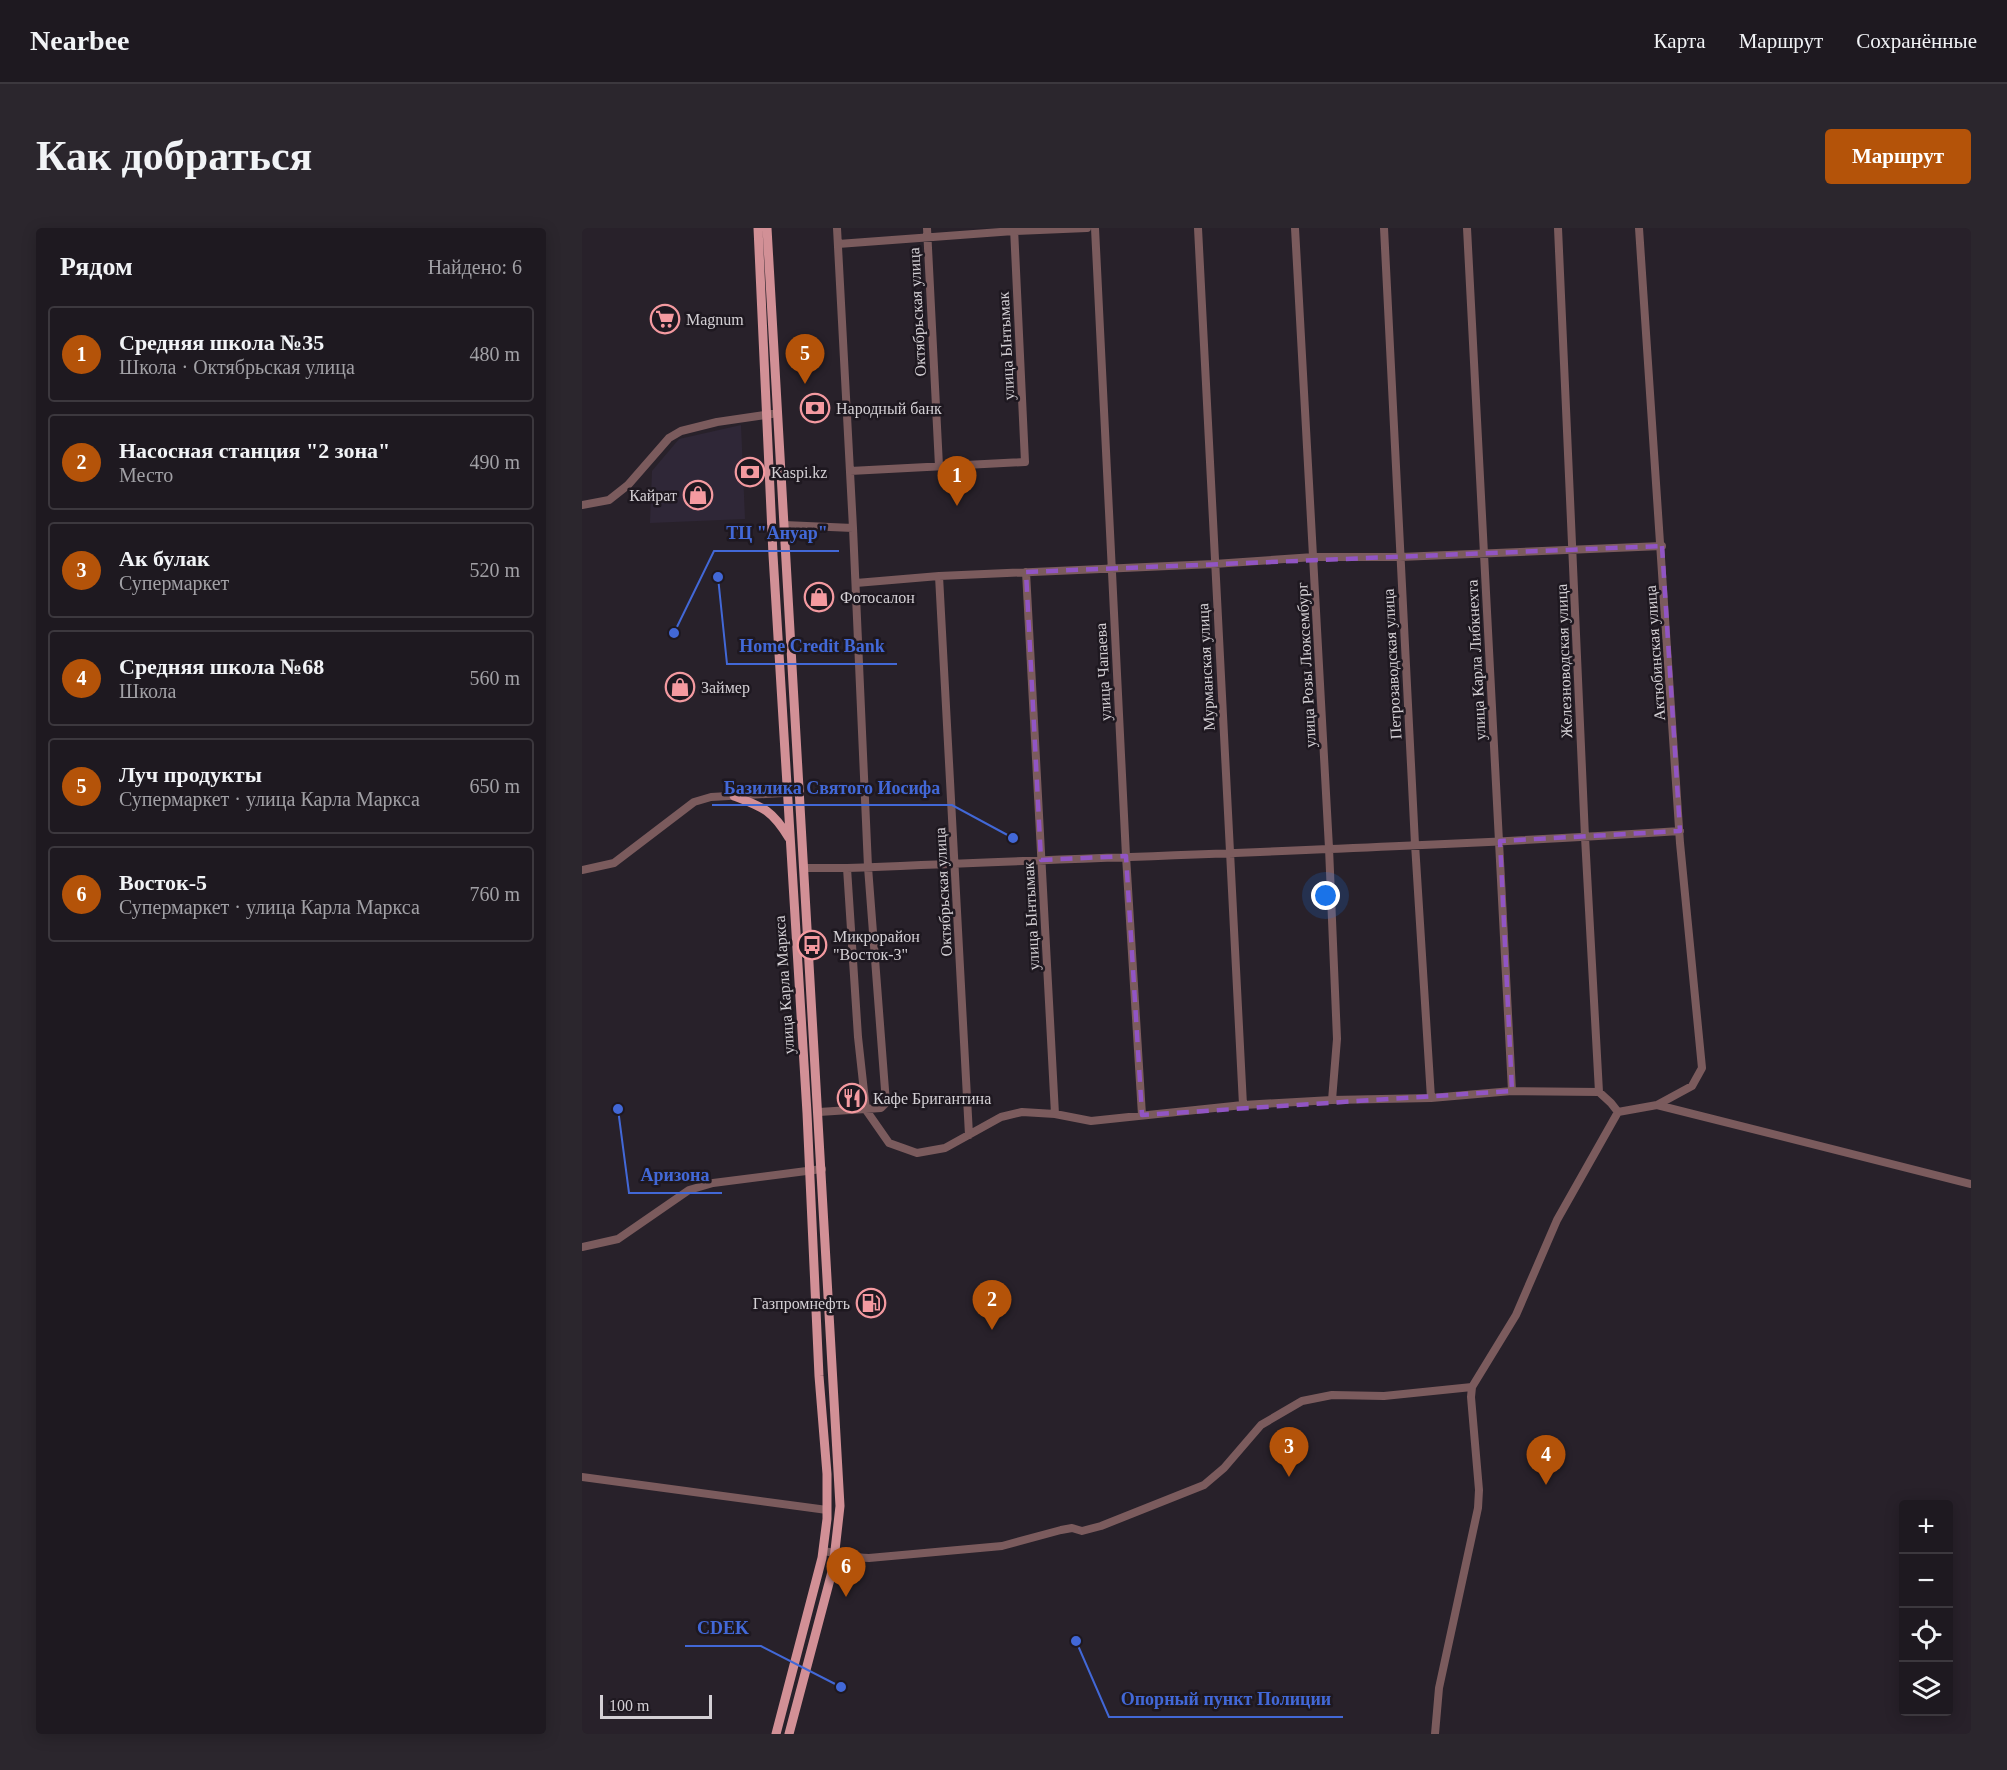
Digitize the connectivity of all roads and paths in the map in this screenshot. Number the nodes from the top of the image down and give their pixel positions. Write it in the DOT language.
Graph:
graph roads {
  1 [pos="758,228"];
  2 [pos="767,228"];
  3 [pos="837,228"];
  4 [pos="927,228"];
  5 [pos="1087,228"];
  6 [pos="1095,228"];
  7 [pos="1198,228"];
  8 [pos="1295,228"];
  9 [pos="1384,228"];
  10 [pos="1467,228"];
  11 [pos="1558,228"];
  12 [pos="1639,228"];
  13 [pos="1014,229"];
  14 [pos="927,237"];
  15 [pos="838,244"];
  16 [pos="777,413"];
  17 [pos="766,415"];
  18 [pos="939,466"];
  19 [pos="850,471"];
  20 [pos="582,505"];
  21 [pos="784,525"];
  22 [pos="853,528"];
  23 [pos="1662,546"];
  24 [pos="1572,549"];
  25 [pos="1484,553"];
  26 [pos="1400,557"];
  27 [pos="1314,558"];
  28 [pos="1214,564"];
  29 [pos="1112,569"];
  30 [pos="1026,572"];
  31 [pos="939,576"];
  32 [pos="856,583"];
  33 [pos="787,792"];
  34 [pos="800,792"];
  35 [pos="734,796"];
  36 [pos="1680,831"];
  37 [pos="1585,837"];
  38 [pos="790,840"];
  39 [pos="1500,841"];
  40 [pos="1415,844"];
  41 [pos="1329,848"];
  42 [pos="1229,852"];
  43 [pos="1126,856"];
  44 [pos="1041,860"];
  45 [pos="955,863"];
  46 [pos="868,867"];
  47 [pos="804,868"];
  48 [pos="847,868"];
  49 [pos="582,870"];
  50 [pos="1512,1091"];
  51 [pos="1599,1092"];
  52 [pos="1431,1098"];
  53 [pos="1332,1100"];
  54 [pos="1243,1105"];
  55 [pos="1657,1105"];
  56 [pos="866,1110"];
  57 [pos="819,1112"];
  58 [pos="1618,1112"];
  59 [pos="1055,1114"];
  60 [pos="1142,1115"];
  61 [pos="969,1135"];
  62 [pos="822,1169"];
  63 [pos="810,1171"];
  64 [pos="1971,1184"];
  65 [pos="582,1246"];
  66 [pos="1472,1387"];
  67 [pos="582,1477"];
  68 [pos="827,1510"];
  69 [pos="823,1551"];
  70 [pos="836,1553"];
  71 [pos="776,1734"];
  72 [pos="789,1734"];
  73 [pos="1435,1734"];
  1 -- 17 [label="main road, улица Карла Маркса"];
  2 -- 16 [label="main road, улица Карла Маркса"];
  3 -- 15 [label="street"];
  4 -- 14 [label="street, Октябрьская улица"];
  5 -- 13 [label="street"];
  6 -- 29 [label="street, улица Чапаева"];
  7 -- 28 [label="street, Мурманская улица"];
  8 -- 27 [label="street, улица Розы Люксембург"];
  9 -- 26 [label="street, Петрозаводская улица"];
  10 -- 25 [label="street, улица Карла Либкнехта"];
  11 -- 24 [label="street, Железноводская улица"];
  12 -- 23 [label="street, Актюбинская улица"];
  13 -- 14 [label="street"];
  13 -- 18 [label="street, улица Ынтымак"];
  14 -- 15 [label="street"];
  14 -- 18 [label="street, Октябрьская улица"];
  15 -- 19 [label="street"];
  16 -- 17 [label="street"];
  16 -- 21 [label="main road, улица Карла Маркса"];
  17 -- 20 [label="street"];
  17 -- 33 [label="main road, улица Карла Маркса"];
  18 -- 19 [label="street"];
  19 -- 22 [label="street"];
  21 -- 22 [label="street"];
  21 -- 34 [label="main road, улица Карла Маркса"];
  22 -- 32 [label="street"];
  23 -- 24 [label="street"];
  23 -- 36 [label="street, Актюбинская улица"];
  24 -- 25 [label="street"];
  24 -- 37 [label="street, Железноводская улица"];
  25 -- 26 [label="street"];
  25 -- 39 [label="street, улица Карла Либкнехта"];
  26 -- 27 [label="street"];
  26 -- 40 [label="street, Петрозаводская улица"];
  27 -- 28 [label="street"];
  27 -- 41 [label="street, улица Розы Люксембург"];
  28 -- 29 [label="street"];
  28 -- 42 [label="street, Мурманская улица"];
  29 -- 30 [label="street"];
  29 -- 43 [label="street, улица Чапаева"];
  30 -- 31 [label="street"];
  30 -- 44 [label="street, улица Ынтымак"];
  31 -- 32 [label="street"];
  31 -- 45 [label="street, Октябрьская улица"];
  32 -- 46 [label="street"];
  33 -- 34 [label="street"];
  33 -- 35 [label="street"];
  33 -- 38 [label="main road, улица Карла Маркса"];
  34 -- 47 [label="main road, улица Карла Маркса"];
  35 -- 38 [label="main road"];
  35 -- 49 [label="street"];
  36 -- 37 [label="street"];
  36 -- 55 [label="street, Актюбинская улица"];
  37 -- 39 [label="street"];
  37 -- 51 [label="street, Железноводская улица"];
  38 -- 63 [label="main road, улица Карла Маркса"];
  39 -- 40 [label="street"];
  39 -- 50 [label="street, улица Карла Либкнехта"];
  40 -- 41 [label="street"];
  40 -- 52 [label="street, Петрозаводская улица"];
  41 -- 42 [label="street"];
  41 -- 53 [label="street, улица Розы Люксембург"];
  42 -- 43 [label="street"];
  42 -- 54 [label="street, Мурманская улица"];
  43 -- 44 [label="street"];
  43 -- 60 [label="street, улица Чапаева"];
  44 -- 45 [label="street"];
  44 -- 59 [label="street, улица Ынтымак"];
  45 -- 46 [label="street"];
  45 -- 61 [label="street, Октябрьская улица"];
  46 -- 48 [label="street"];
  46 -- 56 [label="street"];
  47 -- 48 [label="street"];
  47 -- 57 [label="main road, улица Карла Маркса"];
  48 -- 56 [label="street"];
  50 -- 51 [label="street"];
  50 -- 52 [label="street"];
  51 -- 58 [label="street"];
  52 -- 53 [label="street"];
  53 -- 54 [label="street"];
  54 -- 60 [label="street"];
  55 -- 58 [label="street"];
  55 -- 64 [label="street"];
  56 -- 57 [label="street"];
  56 -- 61 [label="street"];
  57 -- 62 [label="main road, улица Карла Маркса"];
  58 -- 66 [label="street"];
  59 -- 60 [label="street"];
  59 -- 61 [label="street"];
  62 -- 63 [label="street"];
  62 -- 70 [label="main road, улица Карла Маркса"];
  63 -- 65 [label="street"];
  63 -- 68 [label="main road, улица Карла Маркса"];
  66 -- 70 [label="street"];
  66 -- 73 [label="street"];
  67 -- 68 [label="street"];
  68 -- 69 [label="main road, улица Карла Маркса"];
  69 -- 70 [label="street"];
  69 -- 71 [label="main road, улица Карла Маркса"];
  70 -- 72 [label="main road, улица Карла Маркса"];
}
